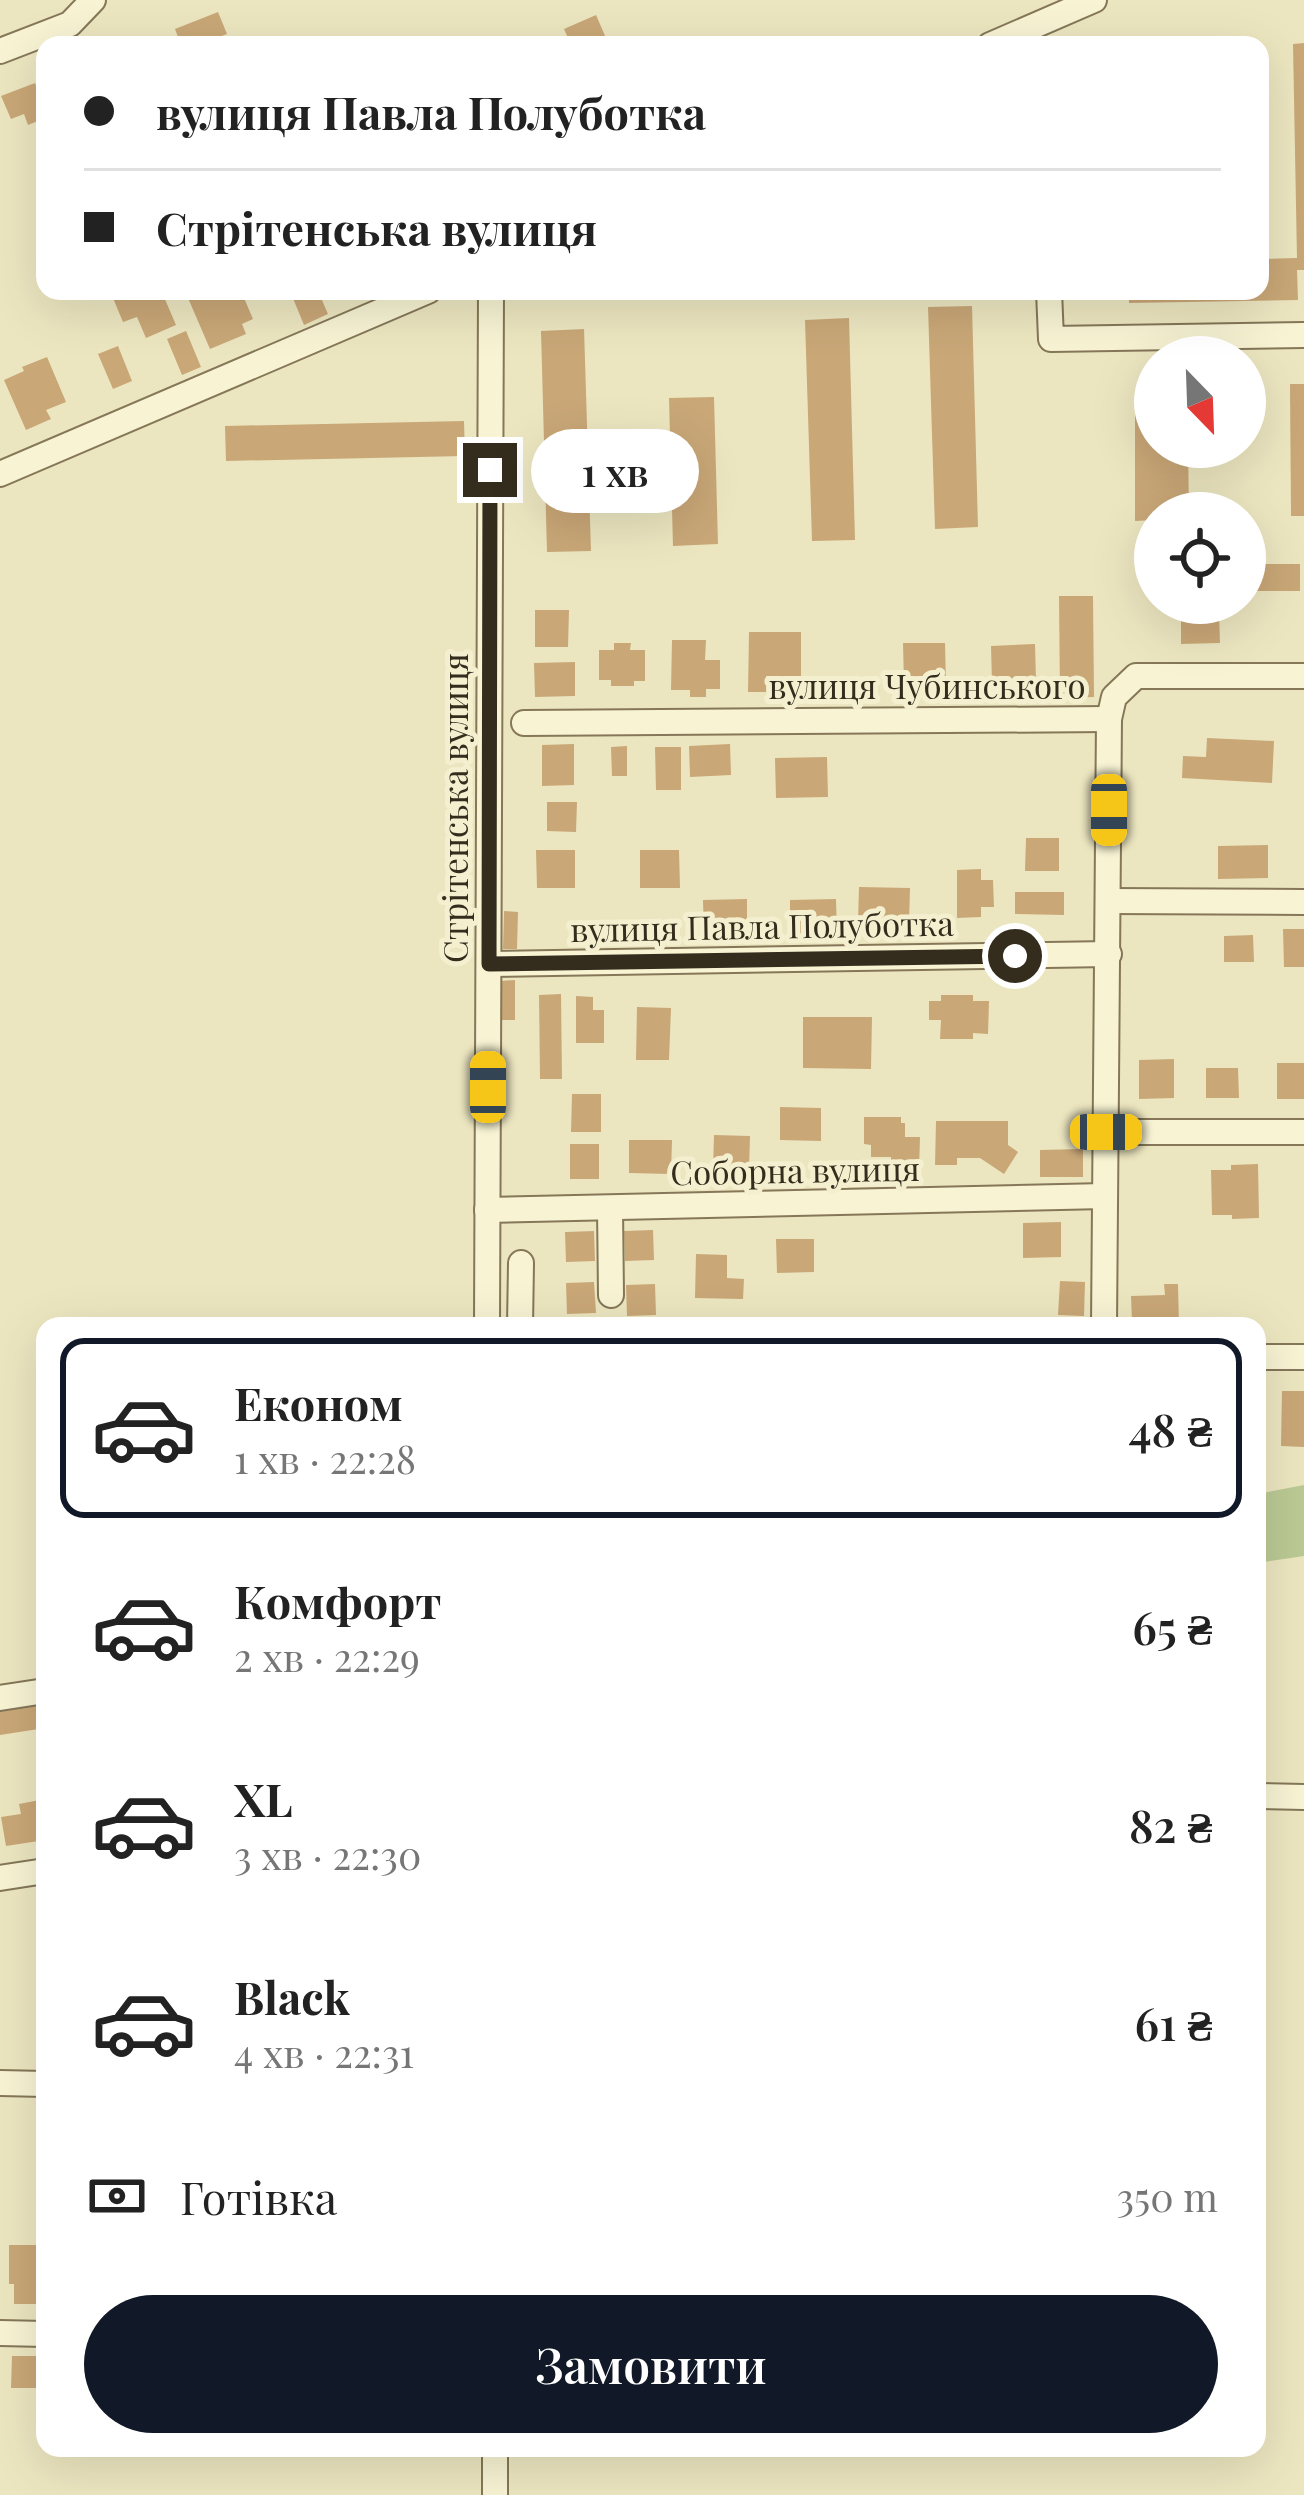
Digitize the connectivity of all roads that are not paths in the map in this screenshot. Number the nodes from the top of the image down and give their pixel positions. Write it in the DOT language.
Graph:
graph roads {
  1 [pos="93,0"];
  2 [pos="1094,0"];
  3 [pos="1053,17"];
  4 [pos="39,36"];
  5 [pos="1010,36"];
  6 [pos="1049,36"];
  7 [pos="36,37"];
  8 [pos="0,51"];
  9 [pos="407,300"];
  10 [pos="491,300"];
  11 [pos="1049,300"];
  12 [pos="1304,335"];
  13 [pos="0,474"];
  14 [pos="1304,676"];
  15 [pos="1108,719"];
  16 [pos="524,723"];
  17 [pos="1109,901"];
  18 [pos="1304,902"];
  19 [pos="1108,954"];
  20 [pos="489,964"];
  21 [pos="1106,1132"];
  22 [pos="1304,1132"];
  23 [pos="1105,1196"];
  24 [pos="610,1208"];
  25 [pos="487,1210"];
  26 [pos="521,1263"];
  27 [pos="611,1295"];
  28 [pos="487,1317"];
  29 [pos="520,1317"];
  30 [pos="1104,1317"];
  31 [pos="1266,1357"];
  32 [pos="1304,1358"];
  33 [pos="36,1692"];
  34 [pos="0,1698"];
  35 [pos="1266,1796"];
  36 [pos="1304,1797"];
  37 [pos="36,1872"];
  38 [pos="0,1878"];
  39 [pos="0,2083"];
  40 [pos="36,2084"];
  41 [pos="0,2333"];
  42 [pos="36,2334"];
  43 [pos="495,2457"];
  44 [pos="495,2495"];
  1 -- 4 [label="street"];
  2 -- 3 [label="street"];
  3 -- 5 [label="street"];
  3 -- 6 [label="street"];
  7 -- 8 [label="street"];
  9 -- 13 [label="street"];
  10 -- 20 [label="street, Стрітенська вулиця"];
  11 -- 12 [label="street"];
  14 -- 15 [label="street, вулиця Чубинського"];
  15 -- 16 [label="street, вулиця Чубинського"];
  15 -- 17 [label="street"];
  17 -- 18 [label="street"];
  17 -- 19 [label="street"];
  19 -- 20 [label="street, вулиця Павла Полуботка"];
  19 -- 21 [label="street"];
  20 -- 25 [label="street, Стрітенська вулиця"];
  21 -- 22 [label="street"];
  21 -- 23 [label="street"];
  23 -- 24 [label="street, Соборна вулиця"];
  23 -- 30 [label="street"];
  24 -- 25 [label="street, Соборна вулиця"];
  24 -- 27 [label="street"];
  25 -- 28 [label="street, Стрітенська вулиця"];
  26 -- 29 [label="street"];
  31 -- 32 [label="street"];
  33 -- 34 [label="street"];
  35 -- 36 [label="street"];
  37 -- 38 [label="street"];
  39 -- 40 [label="street"];
  41 -- 42 [label="street"];
  43 -- 44 [label="street"];
}
